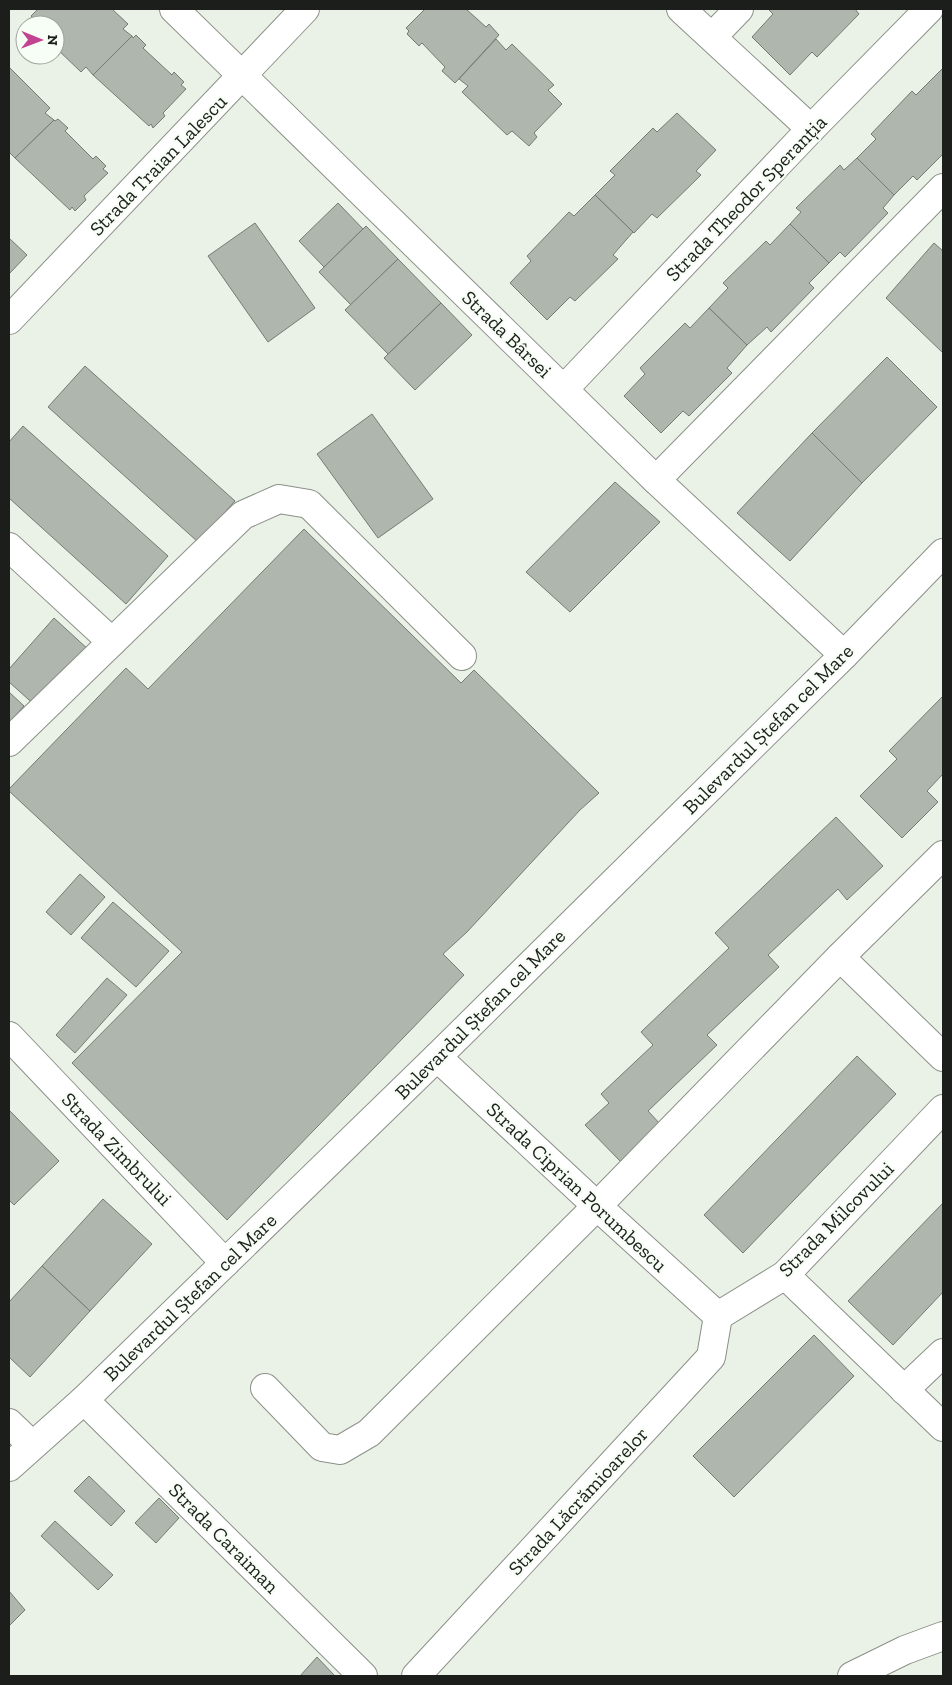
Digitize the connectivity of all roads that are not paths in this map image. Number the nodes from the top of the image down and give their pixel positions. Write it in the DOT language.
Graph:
graph roads {
  1 [pos="174,9"];
  2 [pos="305,9"];
  3 [pos="681,9"];
  4 [pos="739,9"];
  5 [pos="930,9"];
  6 [pos="936,9"];
  7 [pos="943,15"];
  8 [pos="712,37"];
  9 [pos="242,76"];
  10 [pos="811,129"];
  11 [pos="943,188"];
  12 [pos="9,320"];
  13 [pos="564,389"];
  14 [pos="656,480"];
  15 [pos="9,547"];
  16 [pos="943,553"];
  17 [pos="112,642"];
  18 [pos="844,655"];
  19 [pos="462,656"];
  20 [pos="9,742"];
  21 [pos="943,854"];
  22 [pos="840,956"];
  23 [pos="9,1036"];
  24 [pos="437,1057"];
  25 [pos="943,1057"];
  26 [pos="943,1109"];
  27 [pos="597,1206"];
  28 [pos="226,1263"];
  29 [pos="785,1275"];
  30 [pos="718,1316"];
  31 [pos="943,1354"];
  32 [pos="265,1388"];
  33 [pos="904,1390"];
  34 [pos="84,1400"];
  35 [pos="9,1423"];
  36 [pos="943,1427"];
  37 [pos="32,1445"];
  38 [pos="9,1467"];
  39 [pos="943,1636"];
  40 [pos="364,1676"];
  41 [pos="416,1676"];
  42 [pos="852,1676"];
  1 -- 9 [label="street, Strada Bârsei"];
  2 -- 9 [label="street, Strada Traian Lalescu"];
  3 -- 8 [label="street"];
  4 -- 8 [label="street"];
  5 -- 10 [label="street, Strada Theodor Speranția"];
  6 -- 7 [label="street"];
  8 -- 10 [label="street"];
  9 -- 12 [label="street, Strada Traian Lalescu"];
  9 -- 13 [label="street, Strada Bârsei"];
  10 -- 13 [label="street, Strada Theodor Speranția"];
  11 -- 14 [label="street"];
  13 -- 14 [label="street, Strada Bârsei"];
  14 -- 18 [label="street, Strada Bârsei"];
  15 -- 17 [label="street"];
  16 -- 18 [label="street, Bulevardul Ștefan cel Mare"];
  17 -- 19 [label="street"];
  17 -- 20 [label="street"];
  18 -- 24 [label="street, Bulevardul Ștefan cel Mare"];
  21 -- 22 [label="street"];
  22 -- 25 [label="street"];
  22 -- 27 [label="street"];
  23 -- 28 [label="street, Strada Zimbrului"];
  24 -- 27 [label="street, Strada Ciprian Porumbescu"];
  24 -- 28 [label="street, Bulevardul Ștefan cel Mare"];
  26 -- 29 [label="street, Strada Milcovului"];
  27 -- 30 [label="street, Strada Ciprian Porumbescu"];
  27 -- 32 [label="street"];
  28 -- 34 [label="street, Bulevardul Ștefan cel Mare"];
  29 -- 30 [label="street, Strada Milcovului"];
  29 -- 33 [label="street"];
  30 -- 41 [label="street, Strada Lăcrămioarelor"];
  31 -- 33 [label="street"];
  33 -- 36 [label="street"];
  34 -- 37 [label="street, Bulevardul Ștefan cel Mare"];
  34 -- 40 [label="street, Strada Caraiman"];
  35 -- 37 [label="street"];
  37 -- 38 [label="street, Bulevardul Ștefan cel Mare"];
  39 -- 42 [label="street"];
}
